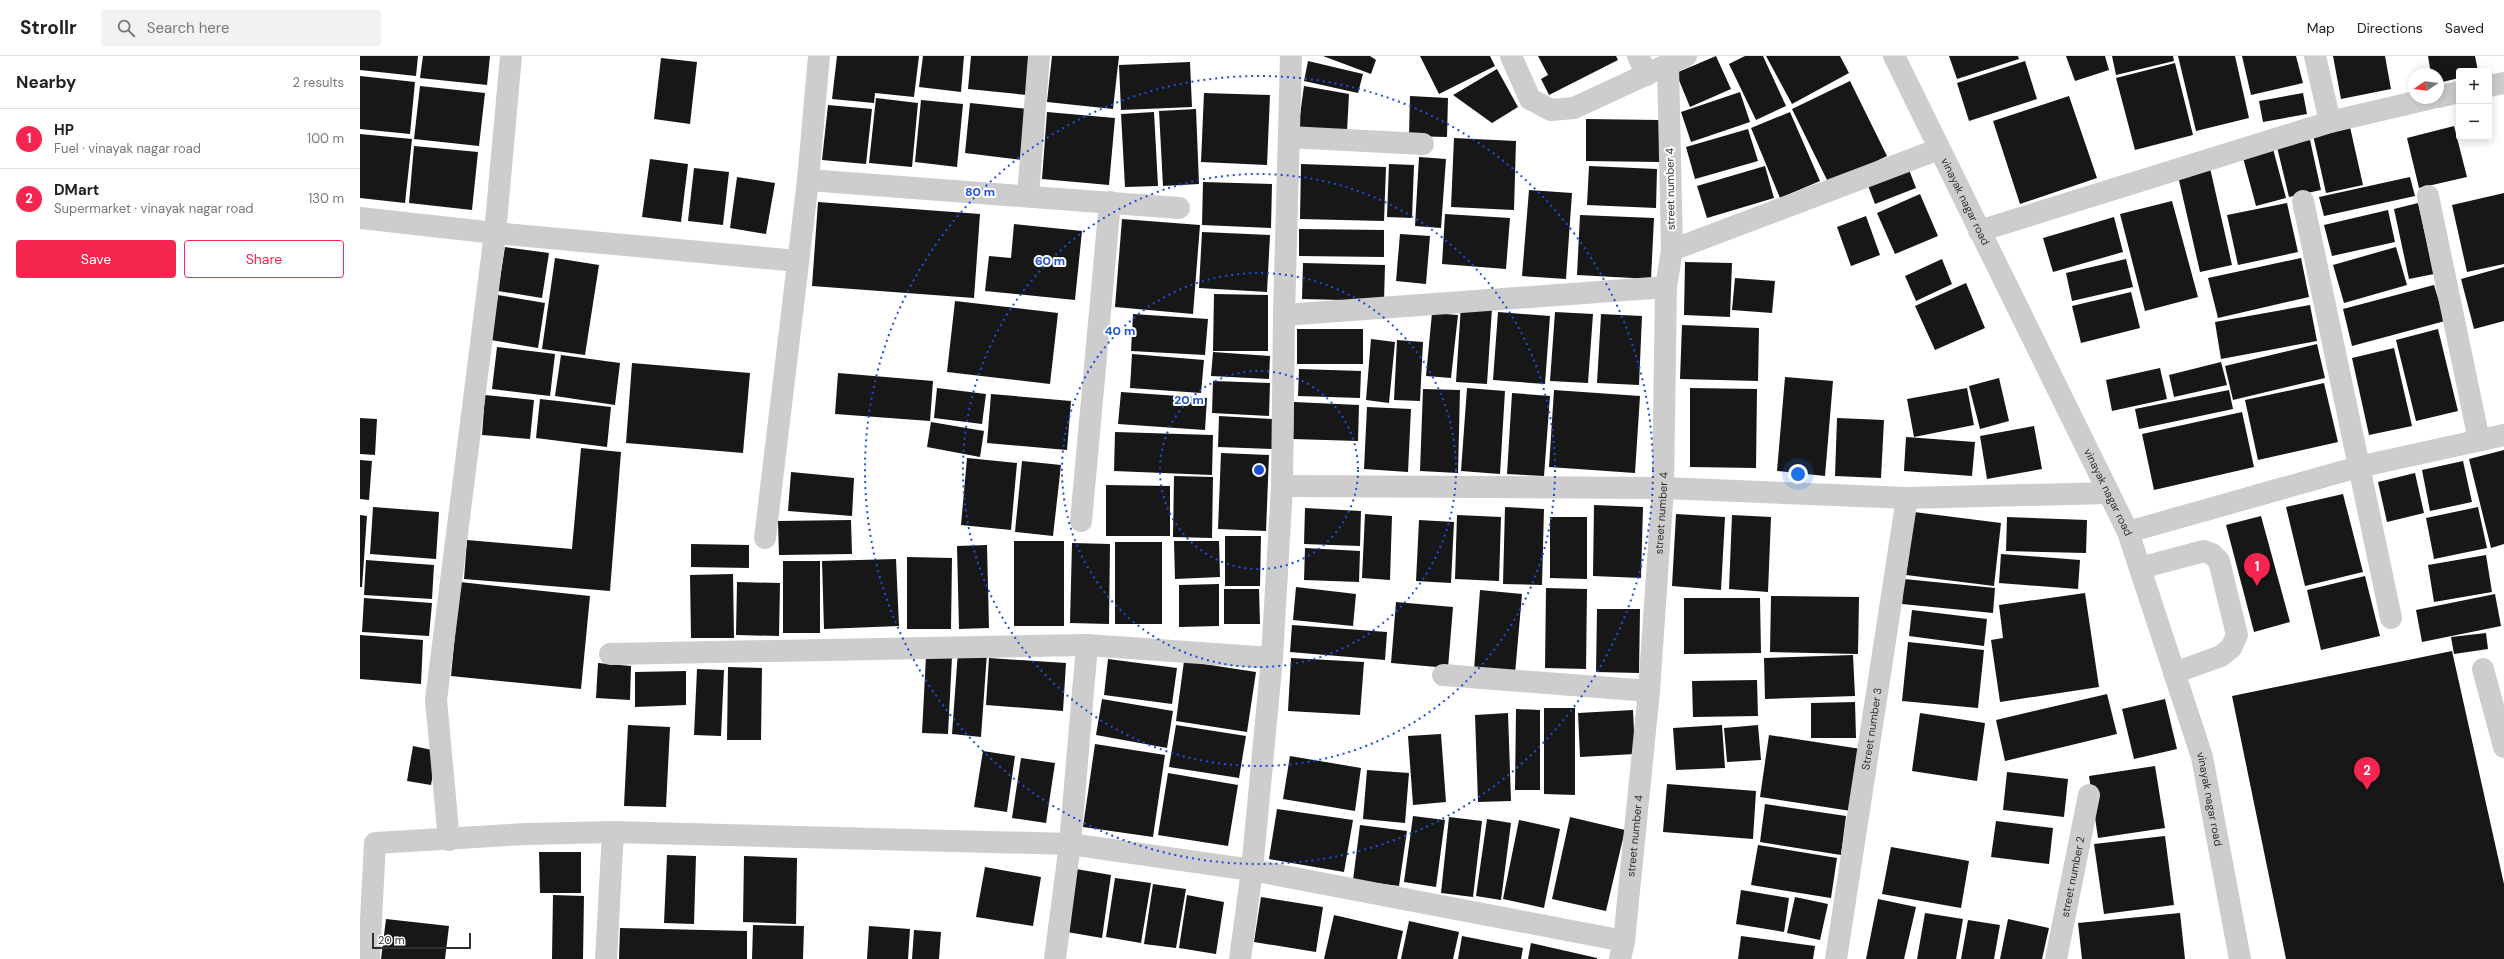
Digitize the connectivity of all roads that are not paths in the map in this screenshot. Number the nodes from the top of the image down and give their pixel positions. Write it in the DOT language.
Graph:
graph roads {
  1 [pos="511,56"];
  2 [pos="819,56"];
  3 [pos="1039,56"];
  4 [pos="1291,56"];
  5 [pos="1510,56"];
  6 [pos="1894,56"];
  7 [pos="2315,56"];
  8 [pos="1677,61"];
  9 [pos="1642,66"];
  10 [pos="2504,83"];
  11 [pos="2492,85"];
  12 [pos="2456,93"];
  13 [pos="2444,96"];
  14 [pos="2408,104"];
  15 [pos="2330,122"];
  16 [pos="1289,137"];
  17 [pos="1423,144"];
  18 [pos="1939,149"];
  19 [pos="808,180"];
  20 [pos="1028,195"];
  21 [pos="2428,196"];
  22 [pos="2303,201"];
  23 [pos="1110,202"];
  24 [pos="1179,208"];
  25 [pos="360,218"];
  26 [pos="1979,231"];
  27 [pos="495,233"];
  28 [pos="1672,250"];
  29 [pos="798,261"];
  30 [pos="1666,287"];
  31 [pos="1284,315"];
  32 [pos="2504,435"];
  33 [pos="2479,440"];
  34 [pos="2358,467"];
  35 [pos="1282,486"];
  36 [pos="1663,488"];
  37 [pos="2109,493"];
  38 [pos="1907,498"];
  39 [pos="1081,521"];
  40 [pos="2128,532"];
  41 [pos="765,538"];
  42 [pos="2140,568"];
  43 [pos="2391,618"];
  44 [pos="1087,645"];
  45 [pos="610,654"];
  46 [pos="1272,658"];
  47 [pos="2484,669"];
  48 [pos="2174,673"];
  49 [pos="1443,675"];
  50 [pos="1649,690"];
  51 [pos="2504,747"];
  52 [pos="2089,795"];
  53 [pos="613,832"];
  54 [pos="449,840"];
  55 [pos="1070,844"];
  56 [pos="1252,870"];
  57 [pos="1622,950"];
  58 [pos="369,959"];
  59 [pos="606,959"];
  60 [pos="1055,959"];
  61 [pos="1240,959"];
  62 [pos="1836,959"];
  63 [pos="2056,959"];
  64 [pos="2240,959"];
  1 -- 27 [label="street"];
  2 -- 19 [label="street"];
  3 -- 20 [label="street"];
  4 -- 16 [label="street"];
  5 -- 9 [label="street"];
  6 -- 18 [label="street, vinayak nagar road"];
  7 -- 15 [label="street"];
  8 -- 9 [label="street"];
  8 -- 28 [label="street, street number 4"];
  10 -- 11 [label="street"];
  12 -- 13 [label="street"];
  14 -- 15 [label="street"];
  15 -- 26 [label="street"];
  16 -- 17 [label="street"];
  16 -- 31 [label="street"];
  18 -- 26 [label="street, vinayak nagar road"];
  18 -- 28 [label="street"];
  19 -- 20 [label="street"];
  19 -- 29 [label="street"];
  20 -- 23 [label="street"];
  21 -- 33 [label="street"];
  22 -- 34 [label="street"];
  23 -- 24 [label="street"];
  23 -- 39 [label="street"];
  25 -- 27 [label="street"];
  26 -- 37 [label="street, vinayak nagar road"];
  27 -- 29 [label="street"];
  27 -- 54 [label="street"];
  28 -- 30 [label="street, street number 4"];
  29 -- 41 [label="street"];
  30 -- 31 [label="street"];
  30 -- 36 [label="street, street number 4"];
  31 -- 35 [label="street"];
  32 -- 33 [label="street"];
  33 -- 34 [label="street"];
  34 -- 40 [label="street"];
  34 -- 43 [label="street"];
  35 -- 36 [label="street"];
  35 -- 46 [label="street"];
  36 -- 38 [label="street"];
  36 -- 50 [label="street, street number 4"];
  37 -- 38 [label="street"];
  37 -- 40 [label="street, vinayak nagar road"];
  38 -- 62 [label="street, Street number 3"];
  40 -- 42 [label="street, vinayak nagar road"];
  42 -- 48 [label="street, vinayak nagar road"];
  42 -- 48 [label="street"];
  44 -- 45 [label="street"];
  44 -- 46 [label="street"];
  44 -- 55 [label="street"];
  46 -- 56 [label="street"];
  47 -- 51 [label="street"];
  48 -- 64 [label="street, vinayak nagar road"];
  49 -- 50 [label="street"];
  50 -- 57 [label="street, street number 4"];
  52 -- 63 [label="street, street number 2"];
  53 -- 54 [label="street"];
  53 -- 55 [label="street"];
  53 -- 59 [label="street"];
  54 -- 58 [label="street"];
  55 -- 56 [label="street"];
  55 -- 60 [label="street"];
  56 -- 57 [label="street"];
  56 -- 61 [label="street"];
}
